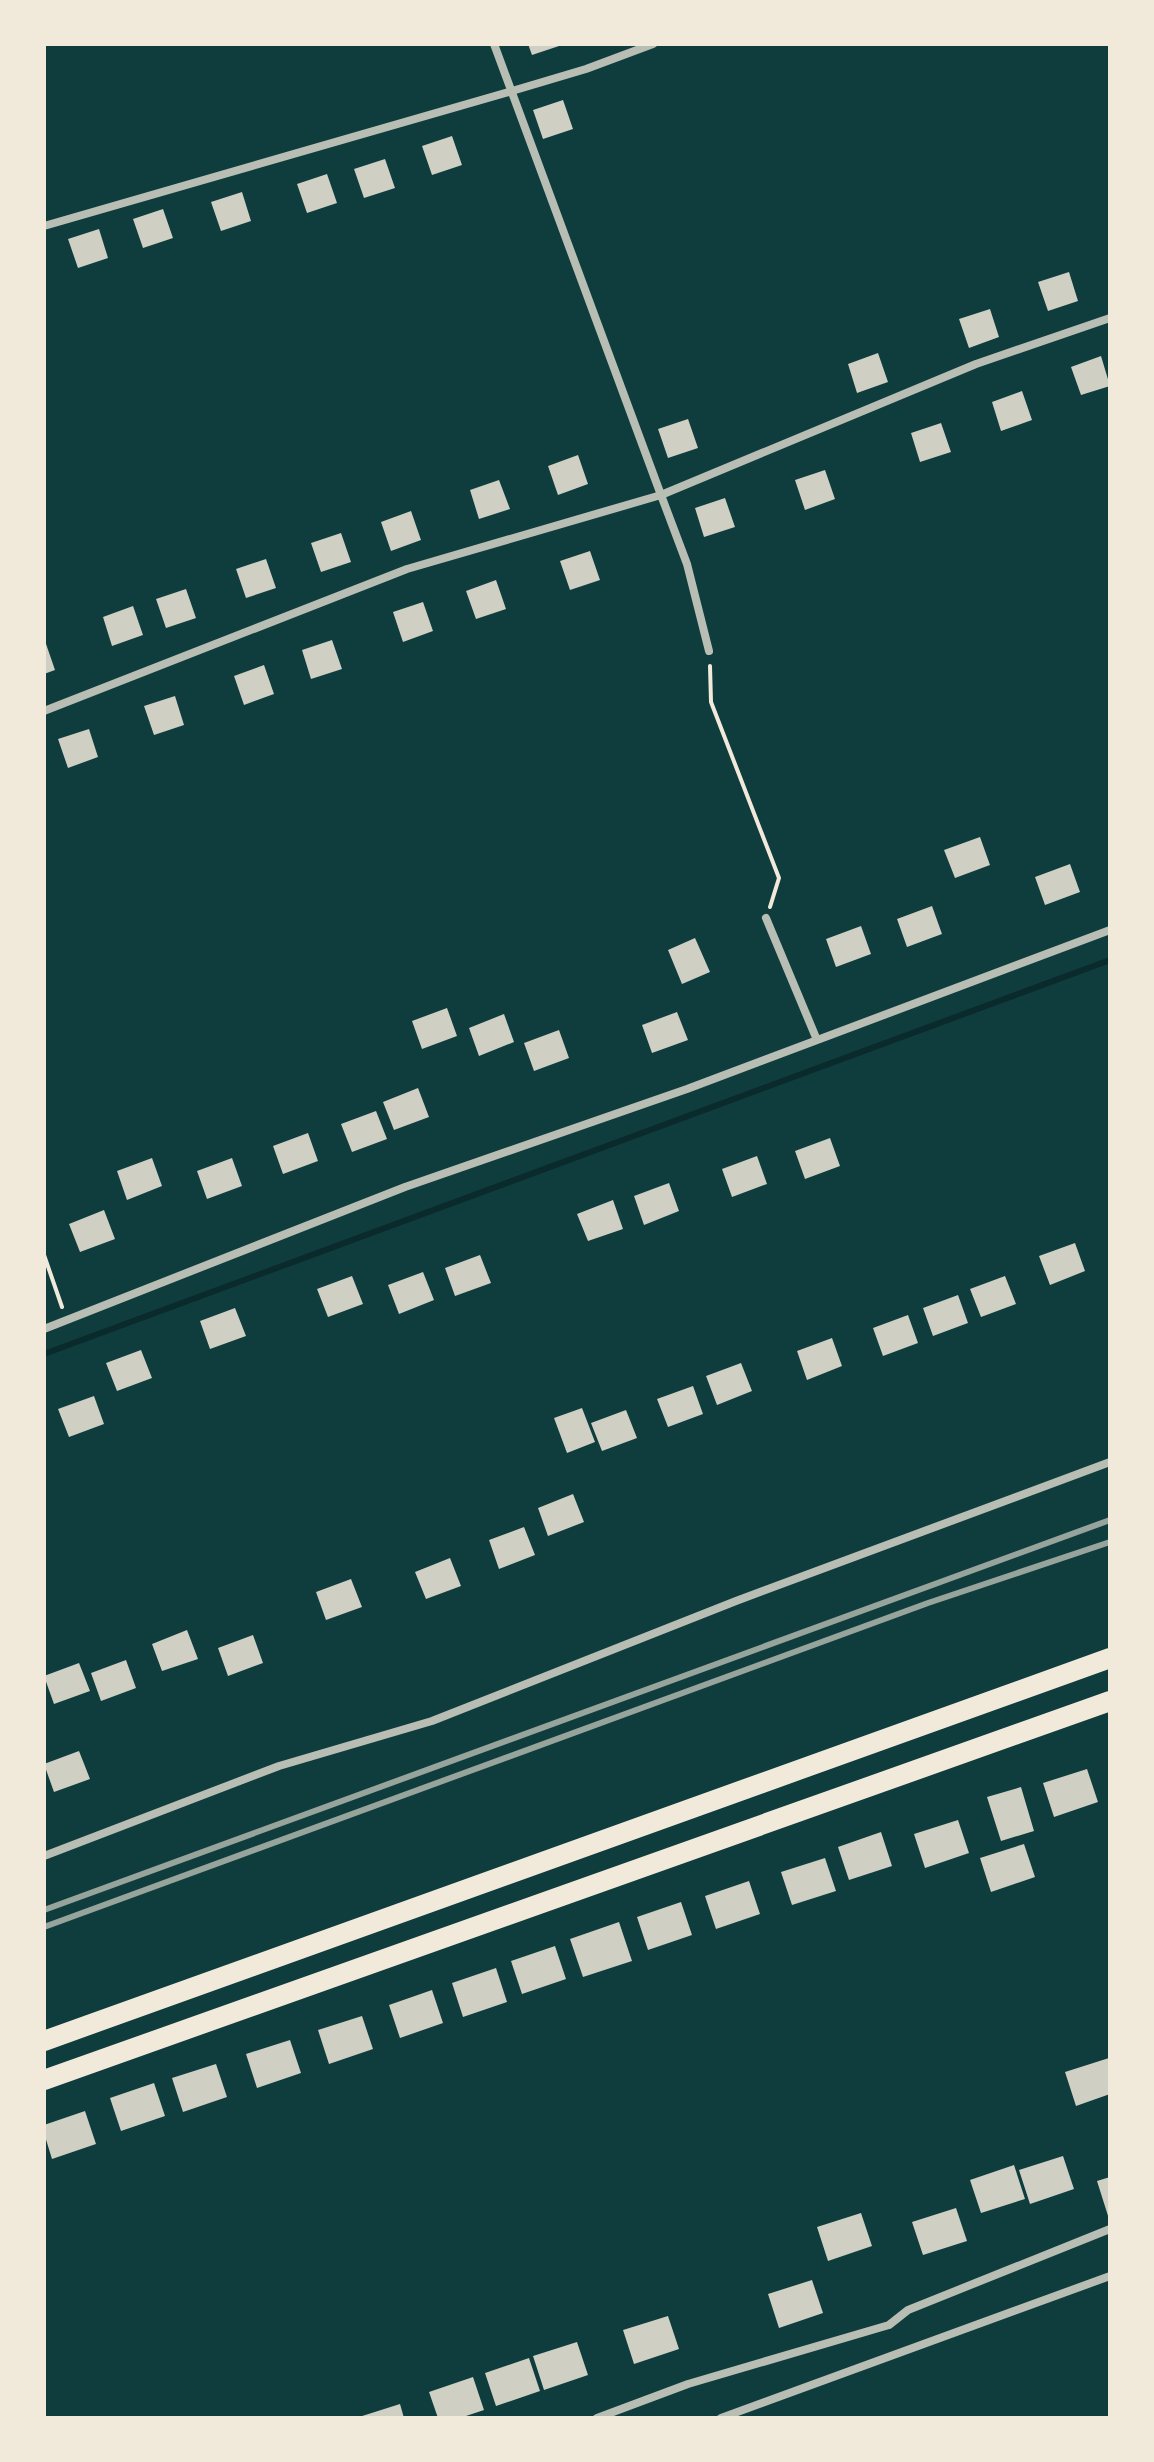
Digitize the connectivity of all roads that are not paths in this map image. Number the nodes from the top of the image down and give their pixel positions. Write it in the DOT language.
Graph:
graph roads {
  1 [pos="494,44"];
  2 [pos="653,44"];
  3 [pos="512,91"];
  4 [pos="44,226"];
  5 [pos="1110,318"];
  6 [pos="661,495"];
  7 [pos="709,651"];
  8 [pos="44,711"];
  9 [pos="766,918"];
  10 [pos="1110,930"];
  11 [pos="817,1040"];
  12 [pos="44,1329"];
  13 [pos="1110,1462"];
  14 [pos="1110,1658"];
  15 [pos="1110,1701"];
  16 [pos="44,1856"];
  17 [pos="44,2041"];
  18 [pos="44,2080"];
  19 [pos="1110,2229"];
  20 [pos="1110,2276"];
  21 [pos="597,2418"];
  22 [pos="721,2418"];
  1 -- 3 [label="street"];
  2 -- 3 [label="street"];
  3 -- 4 [label="street"];
  3 -- 6 [label="street"];
  5 -- 6 [label="street"];
  6 -- 7 [label="street"];
  6 -- 8 [label="street"];
  9 -- 11 [label="street"];
  10 -- 11 [label="street"];
  11 -- 12 [label="street"];
  13 -- 16 [label="street"];
  14 -- 17 [label="highway"];
  15 -- 18 [label="highway"];
  19 -- 21 [label="street"];
  20 -- 22 [label="street"];
}
